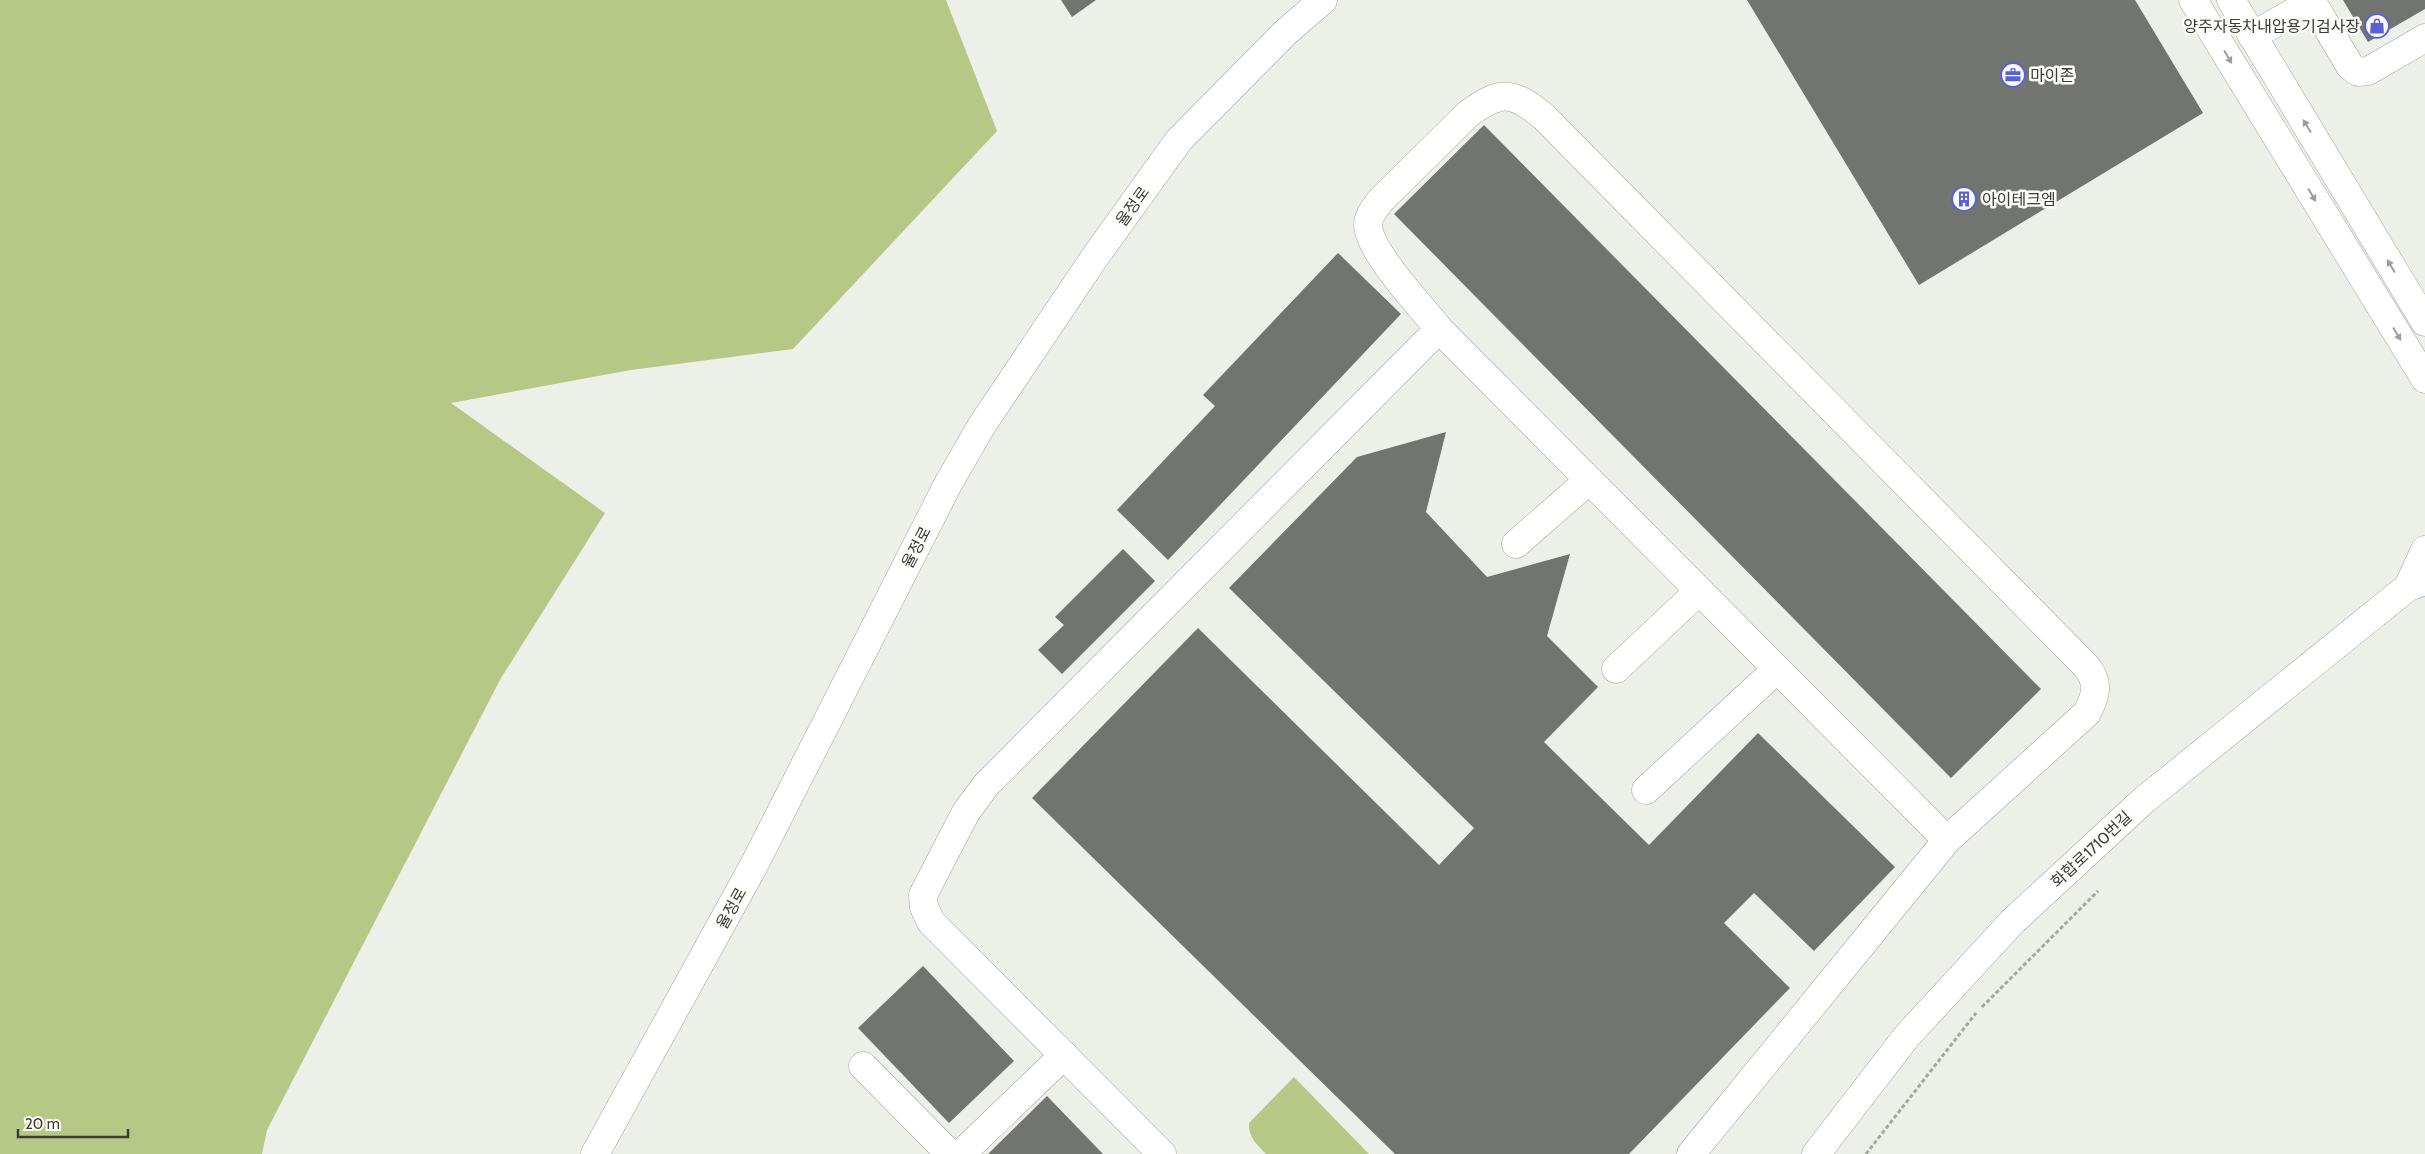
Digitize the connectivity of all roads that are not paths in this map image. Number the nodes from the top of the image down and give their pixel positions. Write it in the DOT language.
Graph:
graph roads {
  1 [pos="1323,0"];
  2 [pos="2193,0"];
  3 [pos="2231,0"];
  4 [pos="2312,1"];
  5 [pos="2252,36"];
  6 [pos="2425,38"];
  7 [pos="2425,322"];
  8 [pos="1440,329"];
  9 [pos="2425,379"];
  10 [pos="1589,480"];
  11 [pos="1516,544"];
  12 [pos="2425,550"];
  13 [pos="2417,584"];
  14 [pos="1699,591"];
  15 [pos="1616,669"];
  16 [pos="1777,669"];
  17 [pos="1646,790"];
  18 [pos="1947,840"];
  19 [pos="1064,1055"];
  20 [pos="863,1066"];
  21 [pos="595,1154"];
  22 [pos="950,1154"];
  23 [pos="961,1154"];
  24 [pos="1162,1154"];
  25 [pos="1691,1154"];
  26 [pos="1816,1154"];
  1 -- 21 [label="street, 율정로"];
  2 -- 9 [label="street, one-way"];
  3 -- 5 [label="street"];
  4 -- 5 [label="street"];
  4 -- 6 [label="street"];
  7 -- 5 [label="street, one-way"];
  8 -- 10 [label="street"];
  8 -- 18 [label="street"];
  8 -- 19 [label="street"];
  10 -- 11 [label="street"];
  10 -- 14 [label="street"];
  12 -- 13 [label="street"];
  13 -- 26 [label="street, 화합로1710번길"];
  14 -- 15 [label="street"];
  14 -- 16 [label="street"];
  16 -- 17 [label="street"];
  16 -- 18 [label="street"];
  18 -- 25 [label="street"];
  19 -- 23 [label="street"];
  19 -- 24 [label="street"];
  20 -- 22 [label="street"];
}
